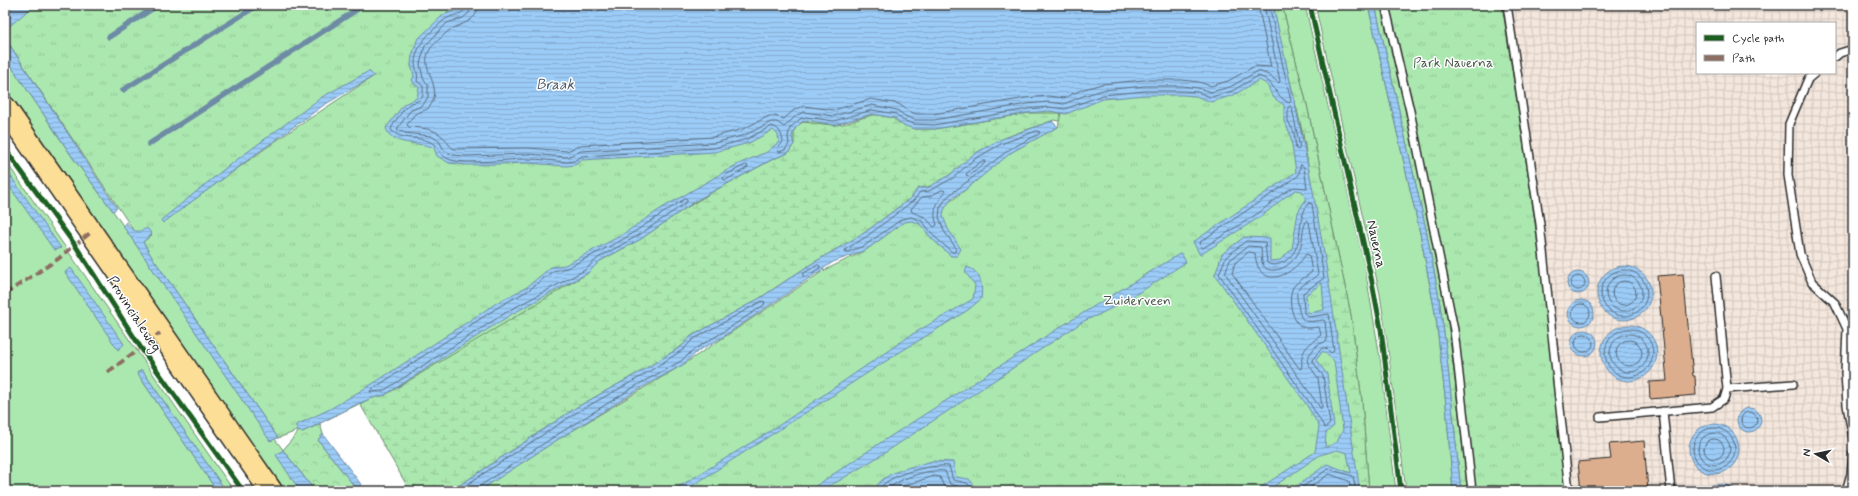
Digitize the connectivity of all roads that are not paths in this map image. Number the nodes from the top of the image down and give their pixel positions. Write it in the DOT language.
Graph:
graph roads {
  1 [pos="1385,5"];
  2 [pos="1507,5"];
  3 [pos="1853,49"];
  4 [pos="1836,56"];
  5 [pos="1814,74"];
  6 [pos="5,108"];
  7 [pos="1716,276"];
  8 [pos="1793,384"];
  9 [pos="1727,389"];
  10 [pos="1850,404"];
  11 [pos="1663,411"];
  12 [pos="1600,417"];
  13 [pos="1853,438"];
  14 [pos="1853,453"];
  15 [pos="271,491"];
  16 [pos="1472,491"];
  17 [pos="1569,491"];
  18 [pos="1671,491"];
  19 [pos="1846,491"];
  1 -- 16 [label="lane"];
  2 -- 17 [label="lane"];
  3 -- 4 [label="lane"];
  5 -- 10 [label="lane"];
  6 -- 15 [label="main road"];
  7 -- 9 [label="lane"];
  8 -- 9 [label="lane"];
  9 -- 11 [label="lane"];
  10 -- 13 [label="lane"];
  11 -- 12 [label="lane"];
  11 -- 18 [label="lane"];
  14 -- 19 [label="lane"];
}
